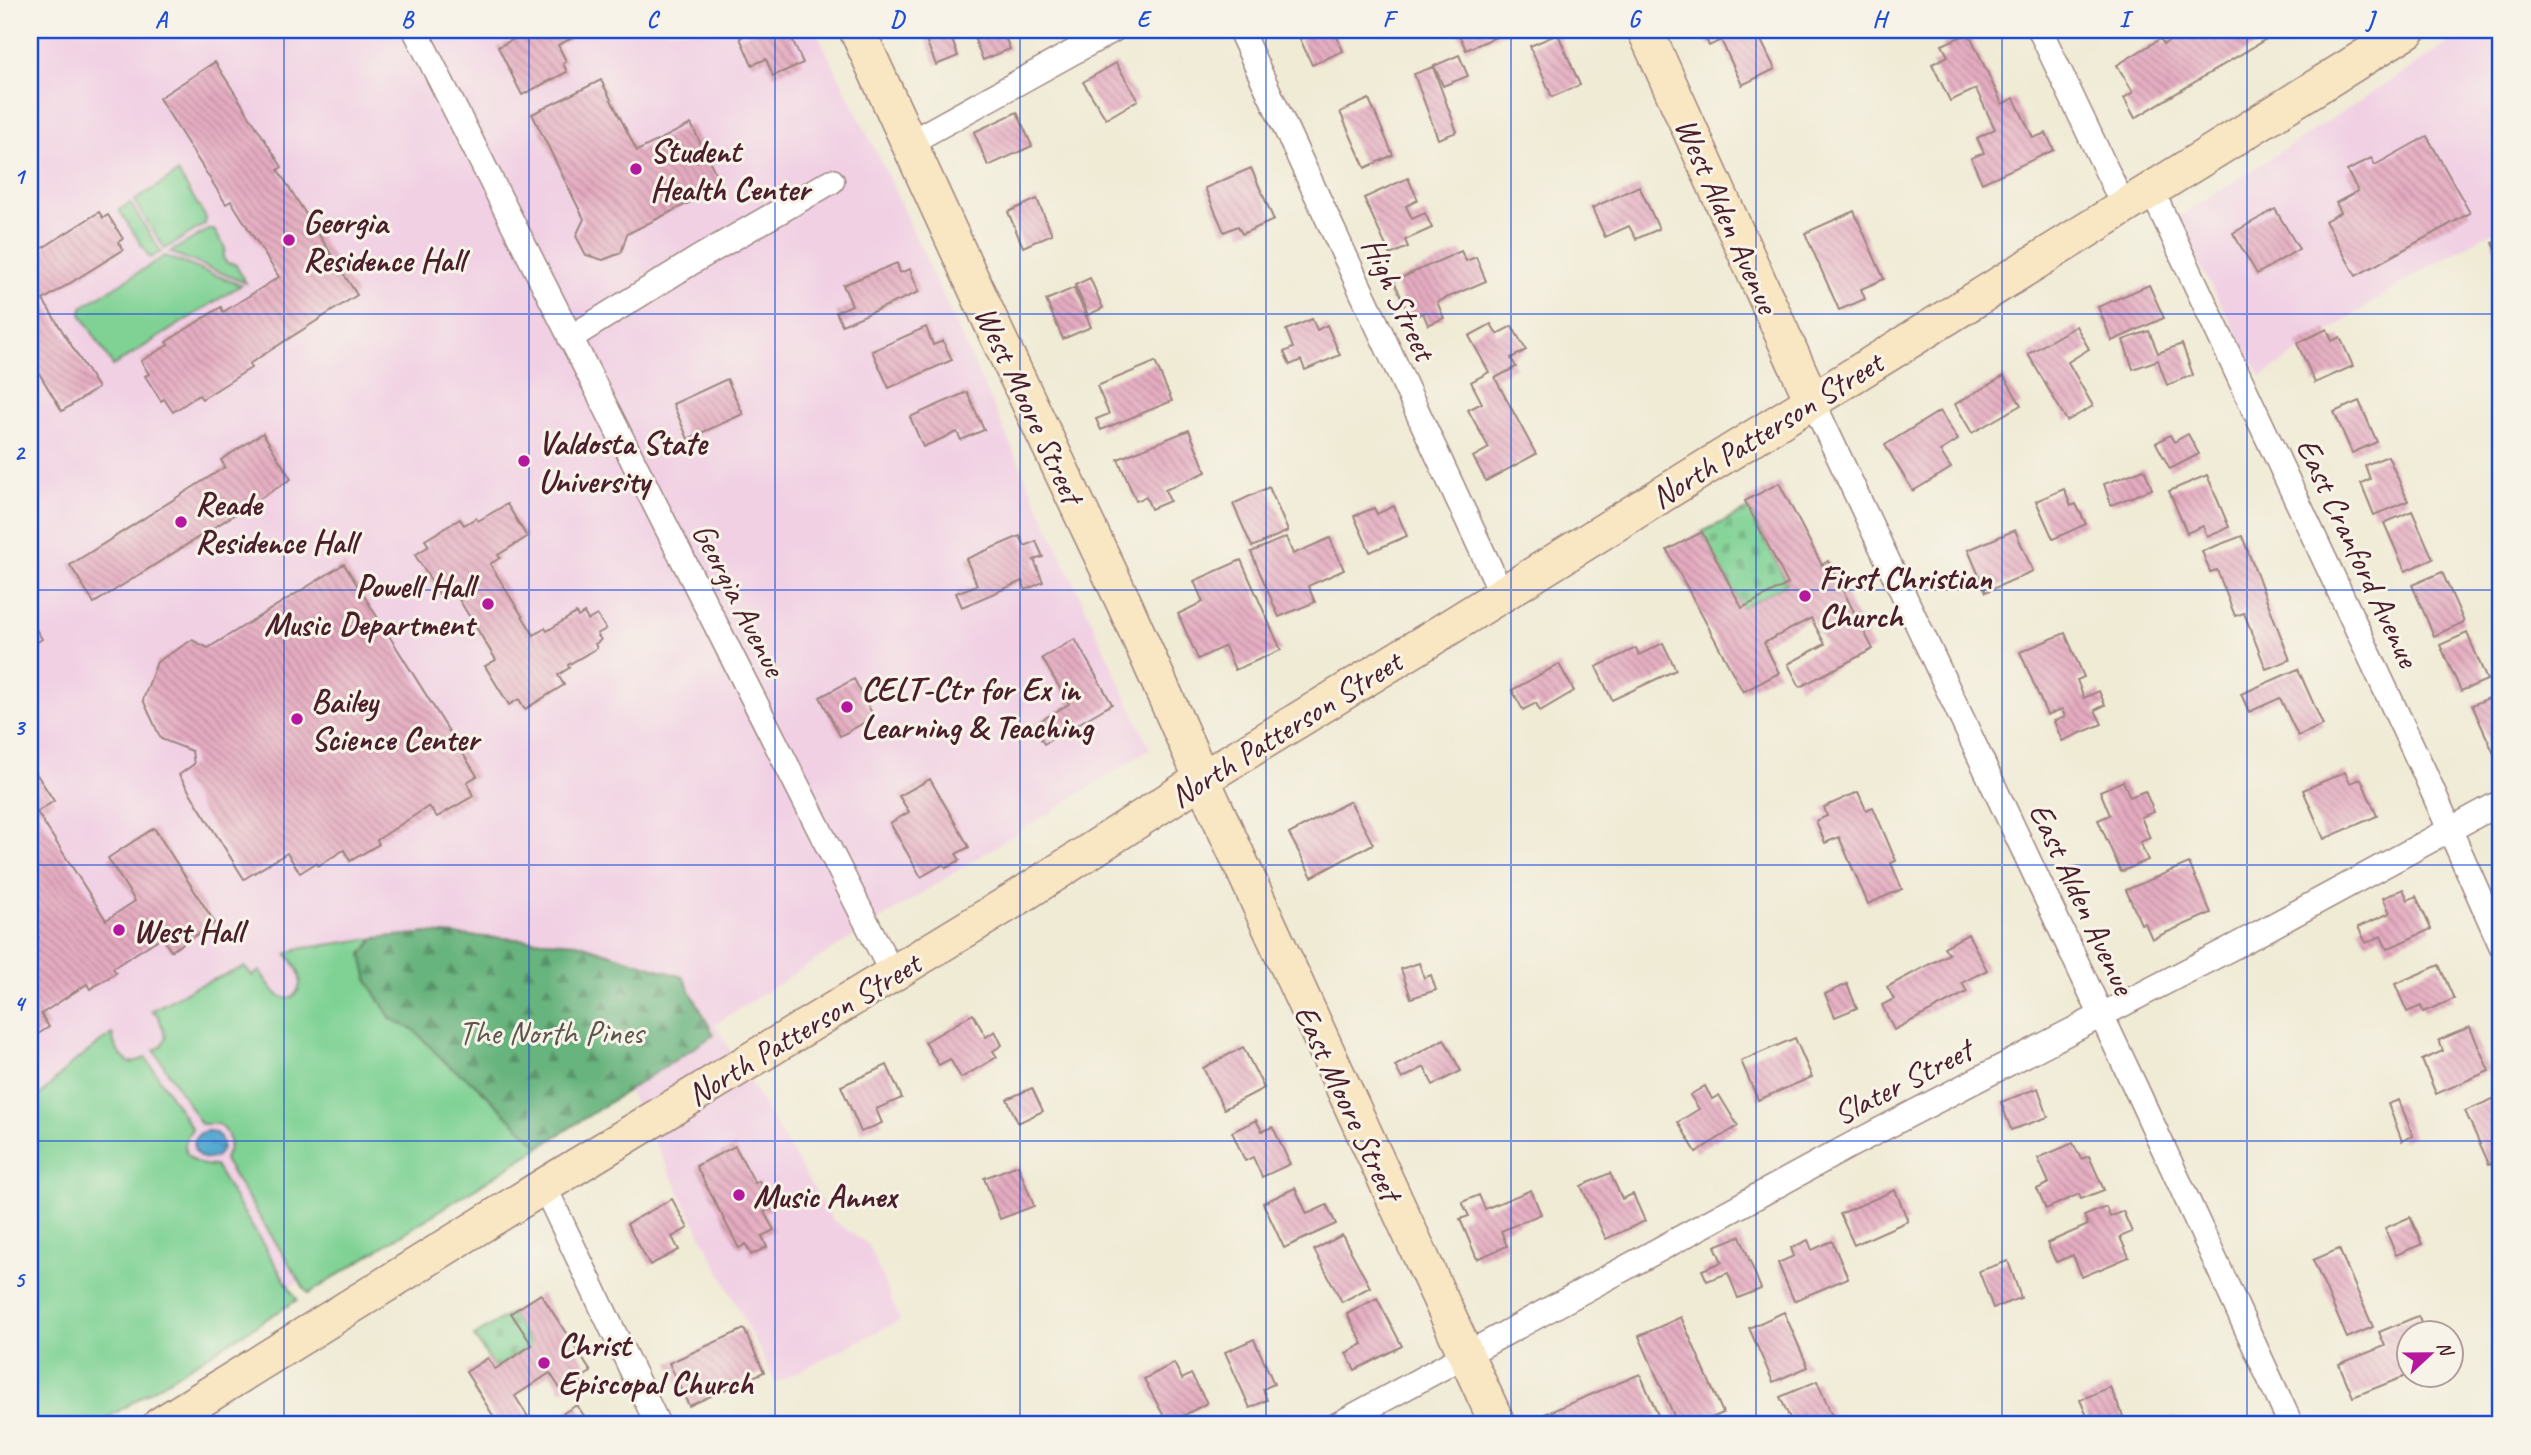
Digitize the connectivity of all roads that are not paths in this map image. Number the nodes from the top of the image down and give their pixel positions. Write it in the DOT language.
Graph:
graph roads {
  1 [pos="415,30"];
  2 [pos="856,30"];
  3 [pos="1113,30"];
  4 [pos="1240,30"];
  5 [pos="1644,30"];
  6 [pos="2040,30"];
  7 [pos="2408,30"];
  8 [pos="909,143"];
  9 [pos="832,180"];
  10 [pos="2138,198"];
  11 [pos="570,338"];
  12 [pos="1812,400"];
  13 [pos="1502,594"];
  14 [pos="1202,779"];
  15 [pos="2501,802"];
  16 [pos="2448,830"];
  17 [pos="2501,945"];
  18 [pos="892,972"];
  19 [pos="2101,1015"];
  20 [pos="544,1186"];
  21 [pos="1465,1356"];
  22 [pos="160,1425"];
  23 [pos="658,1425"];
  24 [pos="1337,1425"];
  25 [pos="1498,1425"];
  26 [pos="2291,1425"];
  1 -- 11 [label="street, Georgia Avenue"];
  2 -- 8 [label="main road, West Moore Street"];
  3 -- 8 [label="street"];
  4 -- 13 [label="street, High Street"];
  5 -- 12 [label="main road, West Alden Avenue"];
  6 -- 10 [label="street, East Cranford Avenue"];
  7 -- 10 [label="main road, North Patterson Street"];
  8 -- 14 [label="main road, West Moore Street"];
  9 -- 11 [label="street"];
  10 -- 12 [label="main road, North Patterson Street"];
  10 -- 16 [label="street, East Cranford Avenue"];
  11 -- 18 [label="street, Georgia Avenue"];
  12 -- 13 [label="main road, North Patterson Street"];
  12 -- 19 [label="street, East Alden Avenue"];
  13 -- 14 [label="main road, North Patterson Street"];
  14 -- 18 [label="main road, North Patterson Street"];
  14 -- 21 [label="main road, East Moore Street"];
  15 -- 16 [label="street, Slater Street"];
  16 -- 17 [label="street, East Cranford Avenue"];
  16 -- 19 [label="street, Slater Street"];
  18 -- 20 [label="main road, North Patterson Street"];
  19 -- 21 [label="street, Slater Street"];
  19 -- 26 [label="street, East Alden Avenue"];
  20 -- 22 [label="main road, North Patterson Street"];
  20 -- 23 [label="street"];
  21 -- 24 [label="street, Slater Street"];
  21 -- 25 [label="main road, East Moore Street"];
}
